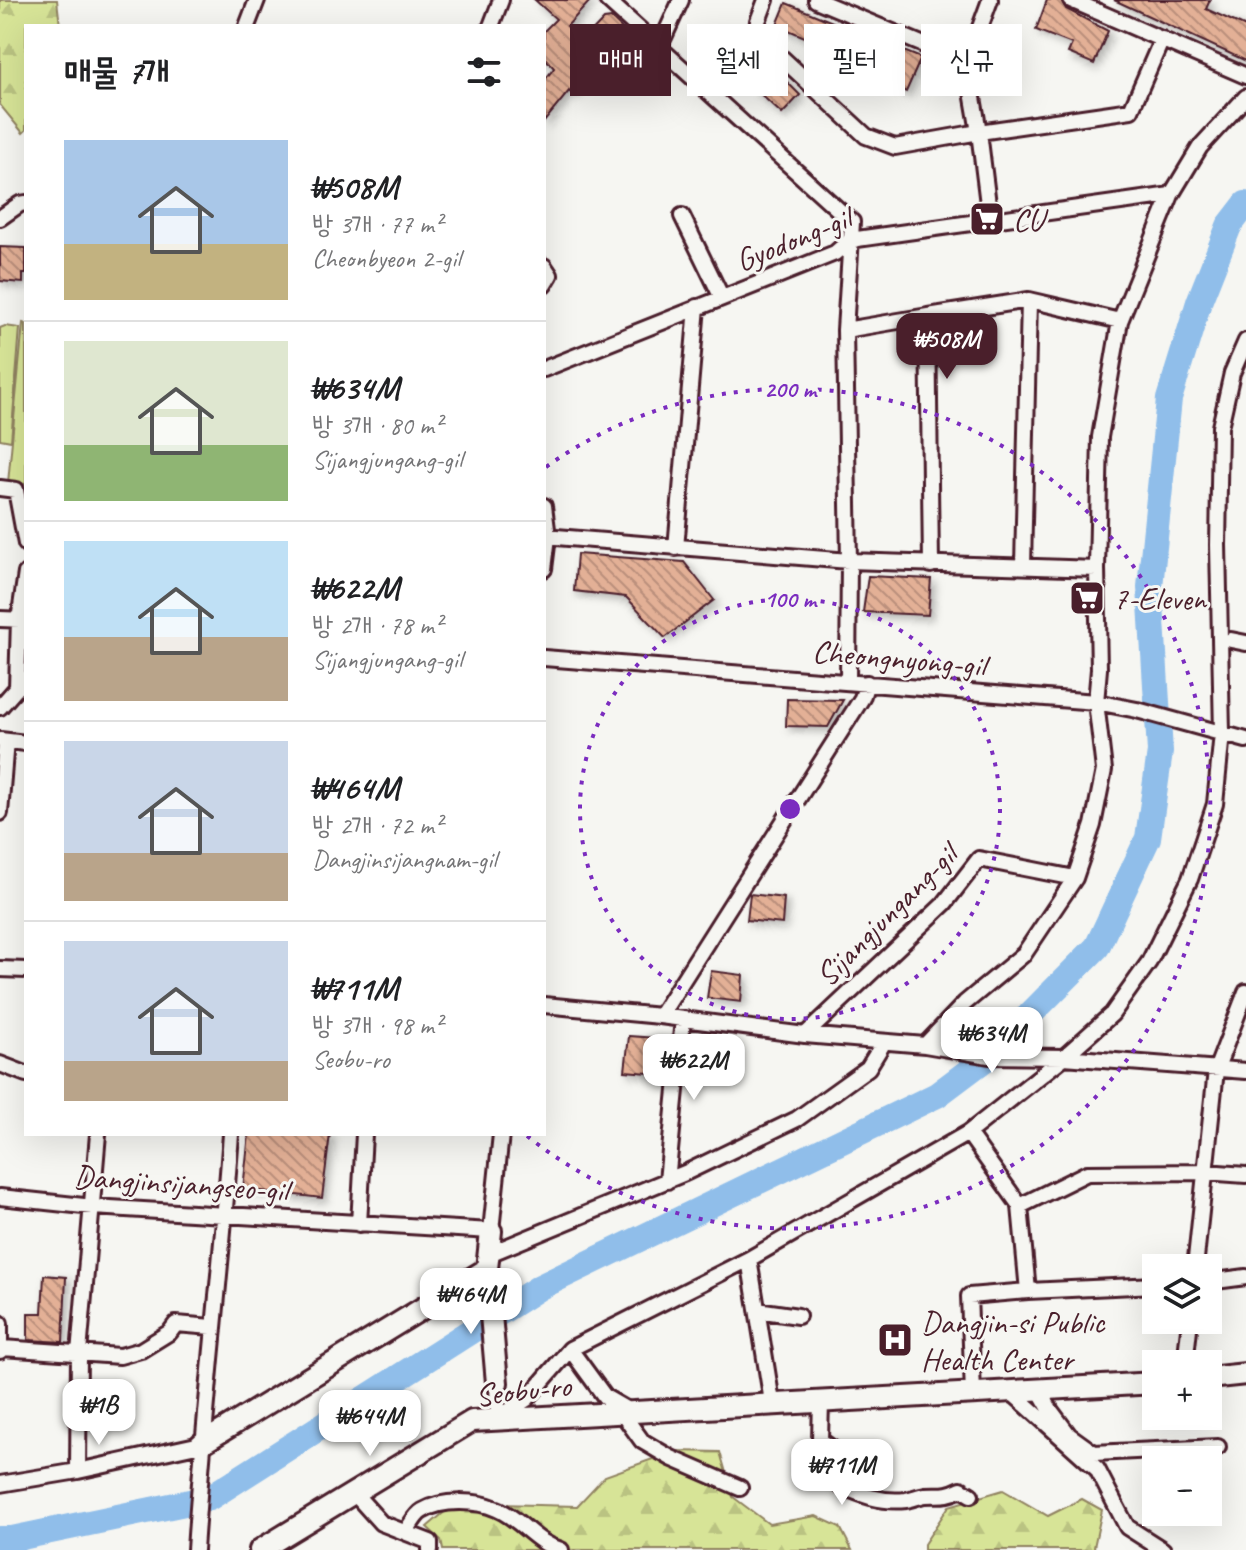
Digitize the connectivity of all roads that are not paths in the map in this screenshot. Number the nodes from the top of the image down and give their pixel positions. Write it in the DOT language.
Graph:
graph roads {
  1 [pos="257,0"];
  2 [pos="501,0"];
  3 [pos="607,0"];
  4 [pos="681,0"];
  5 [pos="766,0"];
  6 [pos="816,0"];
  7 [pos="990,0"];
  8 [pos="1071,0"];
  9 [pos="248,24"];
  10 [pos="492,24"];
  11 [pos="633,24"];
  12 [pos="670,24"];
  13 [pos="981,24"];
  14 [pos="1162,39"];
  15 [pos="921,44"];
  16 [pos="671,59"];
  17 [pos="1246,76"];
  18 [pos="973,96"];
  19 [pos="1246,97"];
  20 [pos="979,132"];
  21 [pos="1171,195"];
  22 [pos="24,203"];
  23 [pos="682,216"];
  24 [pos="0,218"];
  25 [pos="990,220"];
  26 [pos="850,240"];
  27 [pos="722,298"];
  28 [pos="1029,300"];
  29 [pos="697,307"];
  30 [pos="928,316"];
  31 [pos="1120,321"];
  32 [pos="845,330"];
  33 [pos="1246,341"];
  34 [pos="546,368"];
  35 [pos="1239,376"];
  36 [pos="0,488"];
  37 [pos="24,533"];
  38 [pos="546,537"];
  39 [pos="676,548"];
  40 [pos="849,561"];
  41 [pos="931,565"];
  42 [pos="1023,566"];
  43 [pos="1097,569"];
  44 [pos="0,619"];
  45 [pos="23,620"];
  46 [pos="1231,640"];
  47 [pos="1246,643"];
  48 [pos="546,658"];
  49 [pos="848,681"];
  50 [pos="22,683"];
  51 [pos="867,683"];
  52 [pos="1096,702"];
  53 [pos="0,707"];
  54 [pos="1222,733"];
  55 [pos="1246,740"];
  56 [pos="3,741"];
  57 [pos="24,743"];
  58 [pos="0,813"];
  59 [pos="1075,878"];
  60 [pos="0,969"];
  61 [pos="24,970"];
  62 [pos="1246,992"];
  63 [pos="546,1005"];
  64 [pos="660,1016"];
  65 [pos="683,1019"];
  66 [pos="805,1035"];
  67 [pos="884,1042"];
  68 [pos="925,1045"];
  69 [pos="1064,1057"];
  70 [pos="0,1064"];
  71 [pos="1216,1070"];
  72 [pos="1246,1071"];
  73 [pos="24,1073"];
  74 [pos="968,1133"];
  75 [pos="98,1136"];
  76 [pos="231,1136"];
  77 [pos="364,1136"];
  78 [pos="501,1136"];
  79 [pos="1205,1172"];
  80 [pos="1246,1175"];
  81 [pos="667,1181"];
  82 [pos="0,1197"];
  83 [pos="1020,1206"];
  84 [pos="93,1207"];
  85 [pos="225,1215"];
  86 [pos="359,1224"];
  87 [pos="491,1231"];
  88 [pos="1196,1254"];
  89 [pos="749,1259"];
  90 [pos="488,1269"];
  91 [pos="1246,1277"];
  92 [pos="1222,1280"];
  93 [pos="1142,1286"];
  94 [pos="1028,1291"];
  95 [pos="757,1310"];
  96 [pos="798,1316"];
  97 [pos="0,1323"];
  98 [pos="212,1327"];
  99 [pos="1,1349"];
  100 [pos="570,1349"];
  101 [pos="79,1353"];
  102 [pos="1246,1374"];
  103 [pos="1222,1377"];
  104 [pos="497,1383"];
  105 [pos="1142,1384"];
  106 [pos="1038,1388"];
  107 [pos="1008,1390"];
  108 [pos="973,1393"];
  109 [pos="821,1400"];
  110 [pos="772,1402"];
  111 [pos="626,1412"];
  112 [pos="498,1418"];
  113 [pos="201,1451"];
  114 [pos="1142,1451"];
  115 [pos="78,1471"];
  116 [pos="0,1484"];
  117 [pos="740,1488"];
  118 [pos="355,1494"];
  119 [pos="971,1495"];
  120 [pos="406,1531"];
  121 [pos="195,1548"];
  122 [pos="260,1550"];
  123 [pos="430,1550"];
  124 [pos="561,1550"];
  125 [pos="1163,1550"];
  1 -- 9 [label="street"];
  2 -- 10 [label="street"];
  3 -- 11 [label="street"];
  4 -- 12 [label="street"];
  5 -- 20 [label="street"];
  6 -- 15 [label="street"];
  7 -- 13 [label="street"];
  8 -- 14 [label="street"];
  14 -- 17 [label="street"];
  14 -- 20 [label="street"];
  16 -- 26 [label="street"];
  18 -- 20 [label="street"];
  19 -- 21 [label="street"];
  20 -- 25 [label="street"];
  21 -- 25 [label="street, Gyodong-gil"];
  21 -- 31 [label="street"];
  22 -- 24 [label="street"];
  23 -- 27 [label="street"];
  25 -- 26 [label="street, Gyodong-gil"];
  26 -- 27 [label="street, Gyodong-gil"];
  26 -- 32 [label="street"];
  27 -- 29 [label="street, Gyodong-gil"];
  28 -- 30 [label="street"];
  28 -- 31 [label="street"];
  28 -- 42 [label="street"];
  29 -- 34 [label="street, Gyodong-gil"];
  29 -- 39 [label="street"];
  30 -- 32 [label="street"];
  30 -- 41 [label="street"];
  31 -- 43 [label="street"];
  32 -- 40 [label="street"];
  33 -- 35 [label="street"];
  35 -- 54 [label="street"];
  36 -- 37 [label="street"];
  38 -- 39 [label="street"];
  39 -- 40 [label="street"];
  40 -- 41 [label="street"];
  40 -- 49 [label="street"];
  41 -- 42 [label="street"];
  42 -- 43 [label="street"];
  43 -- 52 [label="street"];
  44 -- 45 [label="street"];
  45 -- 50 [label="street"];
  46 -- 47 [label="street"];
  48 -- 49 [label="street, Cheongnyong-gil"];
  49 -- 51 [label="street, Cheongnyong-gil"];
  50 -- 53 [label="street"];
  51 -- 52 [label="street, Cheongnyong-gil"];
  51 -- 64 [label="street"];
  52 -- 54 [label="street, Cheongnyong-gil"];
  52 -- 59 [label="street"];
  54 -- 55 [label="street, Cheongnyong-gil"];
  54 -- 69 [label="street"];
  56 -- 57 [label="street"];
  56 -- 58 [label="street"];
  59 -- 66 [label="street, Sijangjungang-gil"];
  59 -- 68 [label="street"];
  60 -- 61 [label="street"];
  62 -- 71 [label="street"];
  63 -- 64 [label="street, Sijangjungang-gil"];
  64 -- 65 [label="street, Sijangjungang-gil"];
  65 -- 66 [label="street, Sijangjungang-gil"];
  65 -- 81 [label="street"];
  66 -- 67 [label="street, Sijangjungang-gil"];
  67 -- 68 [label="street, Sijangjungang-gil"];
  67 -- 81 [label="street"];
  68 -- 69 [label="street, Sijangjungang-gil"];
  69 -- 71 [label="street, Sijangjungang-gil"];
  69 -- 74 [label="street"];
  70 -- 73 [label="street"];
  71 -- 72 [label="street, Sijangjungang-gil"];
  71 -- 79 [label="street"];
  74 -- 83 [label="street"];
  74 -- 89 [label="street"];
  75 -- 84 [label="street"];
  76 -- 85 [label="street"];
  77 -- 86 [label="street"];
  78 -- 87 [label="street"];
  79 -- 80 [label="street"];
  79 -- 83 [label="street"];
  79 -- 88 [label="street"];
  81 -- 90 [label="street"];
  82 -- 84 [label="street, Dangjinsijangseo-gil"];
  83 -- 94 [label="street"];
  84 -- 85 [label="street, Dangjinsijangseo-gil"];
  84 -- 101 [label="street"];
  85 -- 86 [label="street, Dangjinsijangseo-gil"];
  85 -- 98 [label="street"];
  86 -- 87 [label="street, Dangjinsijangseo-gil"];
  87 -- 90 [label="main road"];
  89 -- 95 [label="street"];
  89 -- 100 [label="street"];
  90 -- 104 [label="main road"];
  90 -- 113 [label="main road"];
  91 -- 92 [label="street"];
  93 -- 94 [label="street"];
  94 -- 108 [label="street"];
  95 -- 96 [label="street"];
  95 -- 110 [label="street"];
  97 -- 99 [label="street"];
  98 -- 101 [label="street"];
  98 -- 113 [label="street"];
  99 -- 101 [label="street"];
  100 -- 111 [label="street"];
  100 -- 112 [label="street"];
  101 -- 115 [label="street"];
  102 -- 103 [label="main road"];
  104 -- 112 [label="street"];
  105 -- 106 [label="main road, Seobu-ro"];
  106 -- 107 [label="main road, Seobu-ro"];
  106 -- 114 [label="street"];
  107 -- 108 [label="main road, Seobu-ro"];
  107 -- 125 [label="street"];
  108 -- 109 [label="main road, Seobu-ro"];
  109 -- 110 [label="main road, Seobu-ro"];
  109 -- 119 [label="street"];
  110 -- 111 [label="main road, Seobu-ro"];
  111 -- 112 [label="main road, Seobu-ro"];
  111 -- 117 [label="street"];
  112 -- 118 [label="main road, Seobu-ro"];
  113 -- 115 [label="street"];
  113 -- 121 [label="street"];
  115 -- 116 [label="street"];
  118 -- 120 [label="street"];
  118 -- 122 [label="main road, Seobu-ro"];
  120 -- 123 [label="street"];
  120 -- 124 [label="street"];
}
